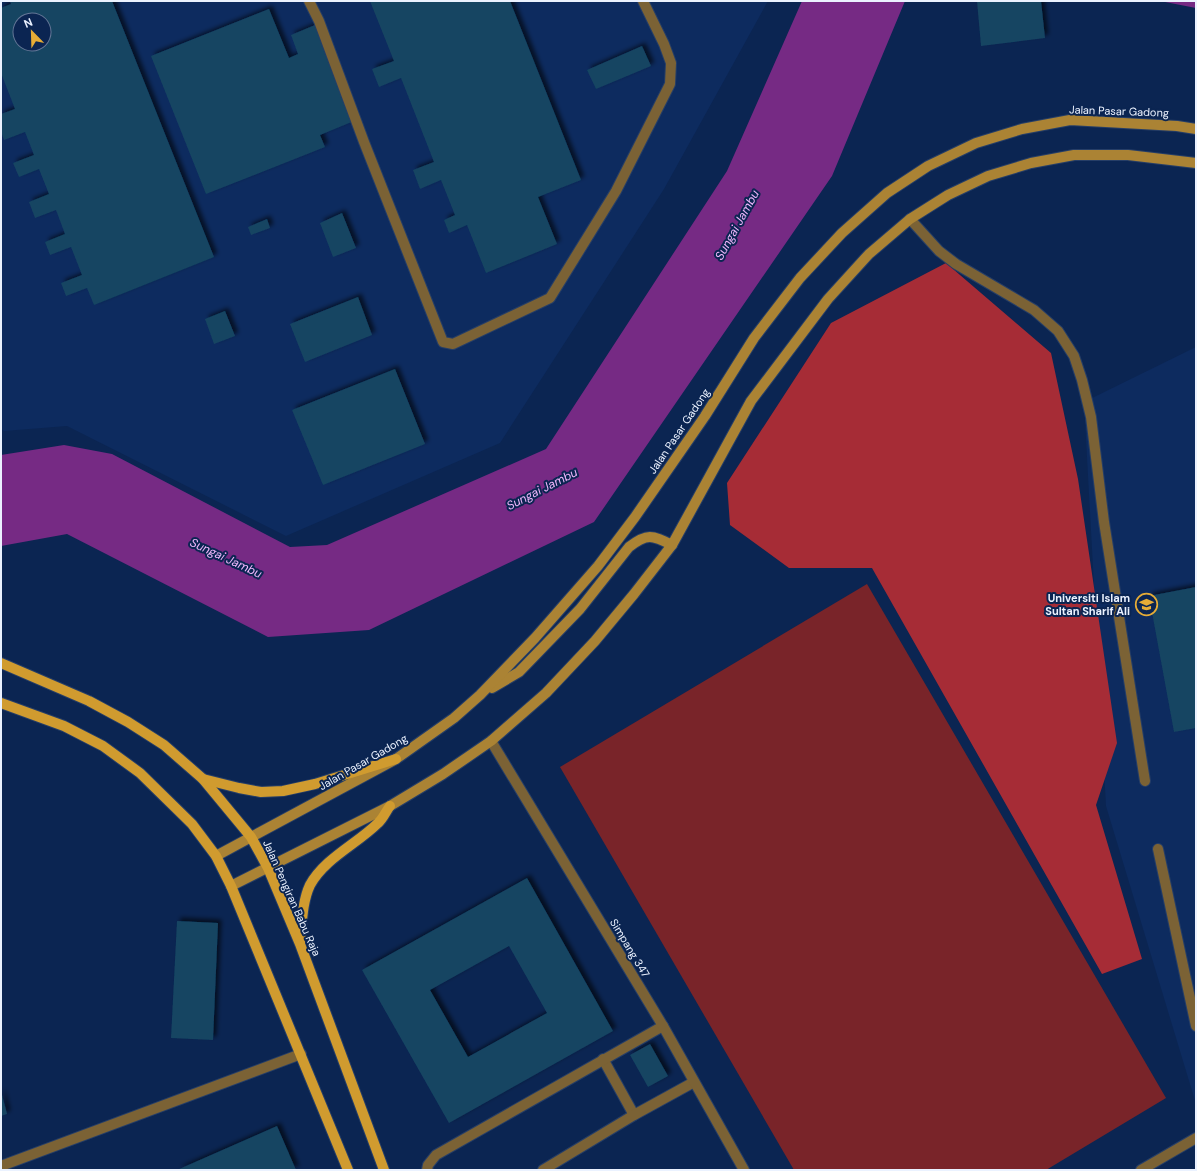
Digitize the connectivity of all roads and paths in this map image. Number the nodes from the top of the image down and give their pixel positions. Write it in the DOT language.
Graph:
graph roads {
  1 [pos="310,1"];
  2 [pos="642,1"];
  3 [pos="1196,129"];
  4 [pos="1196,163"];
  5 [pos="910,219"];
  6 [pos="672,545"];
  7 [pos="1,663"];
  8 [pos="480,695"];
  9 [pos="1,703"];
  10 [pos="491,741"];
  11 [pos="396,759"];
  12 [pos="203,779"];
  13 [pos="1145,781"];
  14 [pos="390,806"];
  15 [pos="251,837"];
  16 [pos="1158,849"];
  17 [pos="216,856"];
  18 [pos="268,868"];
  19 [pos="232,886"];
  20 [pos="300,944"];
  21 [pos="663,1026"];
  22 [pos="1196,1026"];
  23 [pos="301,1054"];
  24 [pos="603,1059"];
  25 [pos="694,1082"];
  26 [pos="634,1115"];
  27 [pos="1196,1138"];
  28 [pos="1,1166"];
  29 [pos="1153,1167"];
  30 [pos="348,1170"];
  31 [pos="384,1170"];
  32 [pos="427,1170"];
  33 [pos="543,1170"];
  34 [pos="744,1170"];
  35 [pos="1141,1170"];
  1 -- 2 [label="street"];
  3 -- 8 [label="street, Jalan Pasar Gadong"];
  4 -- 5 [label="street"];
  5 -- 6 [label="street"];
  5 -- 13 [label="street"];
  6 -- 8 [label="street"];
  6 -- 10 [label="street"];
  7 -- 12 [label="main road, Jalan Pengiran Babu Raja"];
  8 -- 11 [label="street, Jalan Pasar Gadong"];
  9 -- 17 [label="main road"];
  10 -- 14 [label="street"];
  10 -- 21 [label="street, Simpang 347"];
  11 -- 12 [label="main road"];
  11 -- 15 [label="street, Jalan Pasar Gadong"];
  12 -- 15 [label="main road, Jalan Pengiran Babu Raja"];
  14 -- 18 [label="street"];
  14 -- 20 [label="main road"];
  15 -- 17 [label="street, Jalan Pasar Gadong"];
  15 -- 18 [label="main road, Jalan Pengiran Babu Raja"];
  16 -- 22 [label="street"];
  17 -- 19 [label="main road"];
  18 -- 19 [label="street"];
  18 -- 20 [label="main road, Jalan Pengiran Babu Raja"];
  19 -- 23 [label="main road"];
  20 -- 31 [label="main road, Jalan Pengiran Babu Raja"];
  21 -- 24 [label="street"];
  21 -- 25 [label="street, Simpang 347"];
  23 -- 28 [label="street"];
  23 -- 30 [label="main road"];
  24 -- 26 [label="street"];
  24 -- 32 [label="street"];
  25 -- 26 [label="street"];
  25 -- 34 [label="street, Simpang 347"];
  26 -- 33 [label="street"];
  27 -- 29 [label="street"];
  29 -- 35 [label="street"];
}
